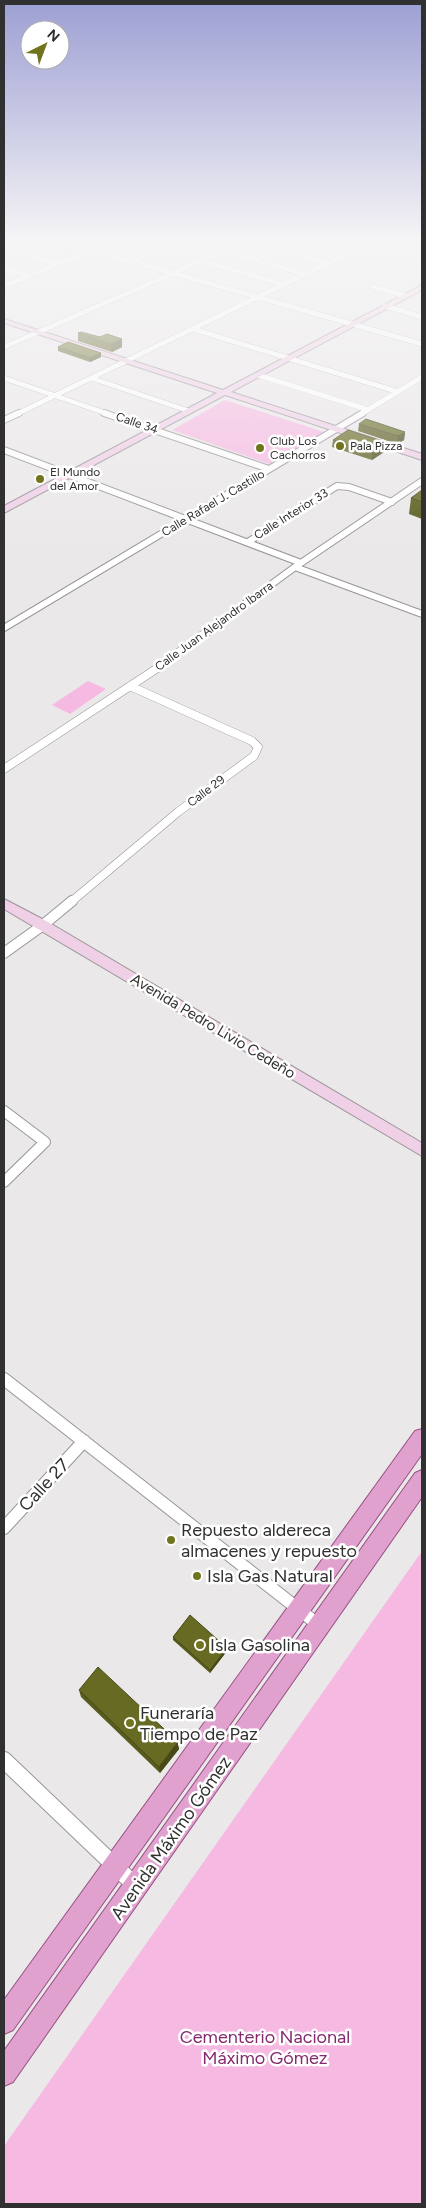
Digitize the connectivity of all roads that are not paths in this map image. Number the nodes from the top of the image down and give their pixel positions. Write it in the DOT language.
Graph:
graph roads {
  1 [pos="75,344"];
  2 [pos="161,344"];
  3 [pos="242,344"];
  4 [pos="315,344"];
  5 [pos="288,358"];
  6 [pos="127,360"];
  7 [pos="258,375"];
  8 [pos="422,377"];
  9 [pos="4,378"];
  10 [pos="91,378"];
  11 [pos="224,392"];
  12 [pos="399,392"];
  13 [pos="54,395"];
  14 [pos="369,410"];
  15 [pos="189,411"];
  16 [pos="4,420"];
  17 [pos="154,429"];
  18 [pos="336,429"];
  19 [pos="4,450"];
  20 [pos="422,458"];
  21 [pos="269,469"];
  22 [pos="70,474"];
  23 [pos="422,481"];
  24 [pos="392,502"];
  25 [pos="4,510"];
  26 [pos="187,518"];
  27 [pos="248,542"];
  28 [pos="298,565"];
  29 [pos="422,614"];
  30 [pos="4,628"];
  31 [pos="130,686"];
  32 [pos="4,769"];
  33 [pos="4,903"];
  34 [pos="44,925"];
  35 [pos="4,953"];
  36 [pos="4,1111"];
  37 [pos="422,1150"];
  38 [pos="4,1182"];
  39 [pos="4,1379"];
  40 [pos="422,1438"];
  41 [pos="84,1442"];
  42 [pos="422,1480"];
  43 [pos="4,1528"];
  44 [pos="300,1611"];
  45 [pos="320,1626"];
  46 [pos="4,1760"];
  47 [pos="116,1867"];
  48 [pos="137,1887"];
  49 [pos="4,2021"];
  50 [pos="4,2073"];
  1 -- 6 [label="main road"];
  2 -- 6 [label="street"];
  3 -- 5 [label="street"];
  4 -- 5 [label="main road"];
  5 -- 7 [label="main road"];
  5 -- 12 [label="street"];
  6 -- 10 [label="street"];
  6 -- 11 [label="main road"];
  7 -- 11 [label="main road"];
  7 -- 14 [label="street"];
  8 -- 12 [label="street, Calle Rafael J. Castillo"];
  9 -- 13 [label="street, Calle 34"];
  10 -- 13 [label="street"];
  10 -- 15 [label="street"];
  11 -- 15 [label="main road"];
  11 -- 18 [label="main road"];
  12 -- 14 [label="street, Calle Rafael J. Castillo"];
  13 -- 16 [label="street"];
  13 -- 17 [label="street, Calle 34"];
  14 -- 18 [label="street, Calle Rafael J. Castillo"];
  15 -- 17 [label="main road"];
  17 -- 21 [label="street, Calle 34"];
  17 -- 22 [label="main road"];
  18 -- 20 [label="main road"];
  18 -- 21 [label="street, Calle Rafael J. Castillo"];
  19 -- 22 [label="street"];
  21 -- 26 [label="street, Calle Rafael J. Castillo"];
  22 -- 25 [label="main road"];
  22 -- 26 [label="street"];
  23 -- 24 [label="street, Calle Juan Alejandro lbarra"];
  24 -- 27 [label="street, Calle Interior 33"];
  24 -- 28 [label="street, Calle Juan Alejandro lbarra"];
  26 -- 27 [label="street"];
  26 -- 30 [label="street, Calle Rafael J. Castillo"];
  27 -- 28 [label="street"];
  28 -- 29 [label="street"];
  28 -- 31 [label="street, Calle Juan Alejandro lbarra"];
  31 -- 32 [label="street, Calle Juan Alejandro lbarra"];
  31 -- 34 [label="street, Calle 29"];
  33 -- 34 [label="main road, Avenida Pedro Livio Cedeño"];
  34 -- 35 [label="street"];
  34 -- 37 [label="main road, Avenida Pedro Livio Cedeño"];
  36 -- 38 [label="street"];
  39 -- 41 [label="street"];
  40 -- 44 [label="main road, Avenida Máximo Gómez"];
  41 -- 43 [label="street, Calle 27"];
  41 -- 44 [label="street"];
  42 -- 45 [label="main road, Avenida Máximo Gómez"];
  44 -- 45 [label="street"];
  44 -- 47 [label="main road, Avenida Máximo Gómez"];
  45 -- 48 [label="main road, Avenida Máximo Gómez"];
  46 -- 47 [label="street"];
  47 -- 48 [label="street"];
  47 -- 49 [label="main road, Avenida Máximo Gómez"];
  48 -- 50 [label="main road, Avenida Máximo Gómez"];
}
